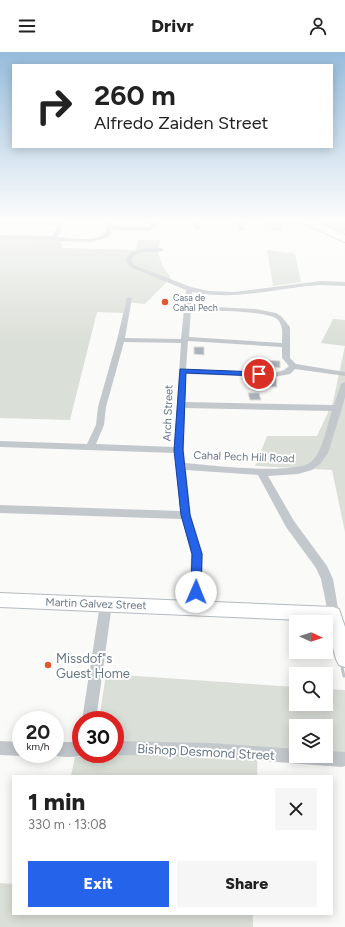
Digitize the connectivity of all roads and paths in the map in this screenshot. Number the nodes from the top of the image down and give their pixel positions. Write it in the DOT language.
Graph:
graph roads {
  1 [pos="129,261"];
  2 [pos="345,284"];
  3 [pos="189,289"];
  4 [pos="129,298"];
  5 [pos="188,308"];
  6 [pos="121,340"];
  7 [pos="185,340"];
  8 [pos="286,345"];
  9 [pos="293,366"];
  10 [pos="182,371"];
  11 [pos="345,374"];
  12 [pos="345,384"];
  13 [pos="181,405"];
  14 [pos="338,408"];
  15 [pos="0,444"];
  16 [pos="90,448"];
  17 [pos="179,450"];
  18 [pos="180,466"];
  19 [pos="261,472"];
  20 [pos="0,509"];
  21 [pos="186,515"];
  22 [pos="0,600"];
  23 [pos="106,604"];
  24 [pos="193,608"];
  25 [pos="333,614"];
  26 [pos="345,659"];
  27 [pos="90,711"];
  28 [pos="0,748"];
  29 [pos="124,748"];
  30 [pos="12,749"];
  31 [pos="345,759"];
  1 -- 3 [label="street"];
  2 -- 3 [label="street"];
  3 -- 5 [label="street, Arch Street"];
  4 -- 6 [label="street"];
  5 -- 7 [label="street, Arch Street"];
  5 -- 8 [label="street"];
  6 -- 7 [label="street"];
  6 -- 16 [label="street"];
  7 -- 8 [label="street"];
  7 -- 10 [label="street, Arch Street"];
  8 -- 9 [label="street"];
  9 -- 10 [label="street"];
  9 -- 11 [label="street"];
  10 -- 13 [label="street, Arch Street"];
  12 -- 14 [label="street, Cahal Pech Hill Road"];
  13 -- 14 [label="street"];
  13 -- 17 [label="street, Arch Street"];
  14 -- 19 [label="street, Cahal Pech Hill Road"];
  15 -- 16 [label="street"];
  16 -- 17 [label="street"];
  17 -- 18 [label="street, Arch Street"];
  18 -- 19 [label="street, Cahal Pech Hill Road"];
  18 -- 21 [label="street, Arch Street"];
  19 -- 25 [label="street"];
  20 -- 21 [label="street"];
  21 -- 24 [label="street, Arch Street"];
  22 -- 23 [label="street, Martin Galvez Street"];
  23 -- 24 [label="street, Martin Galvez Street"];
  23 -- 27 [label="street"];
  24 -- 25 [label="street, Martin Galvez Street"];
  25 -- 26 [label="street"];
  28 -- 30 [label="street"];
  29 -- 31 [label="street, Bishop Desmond Street"];
}
